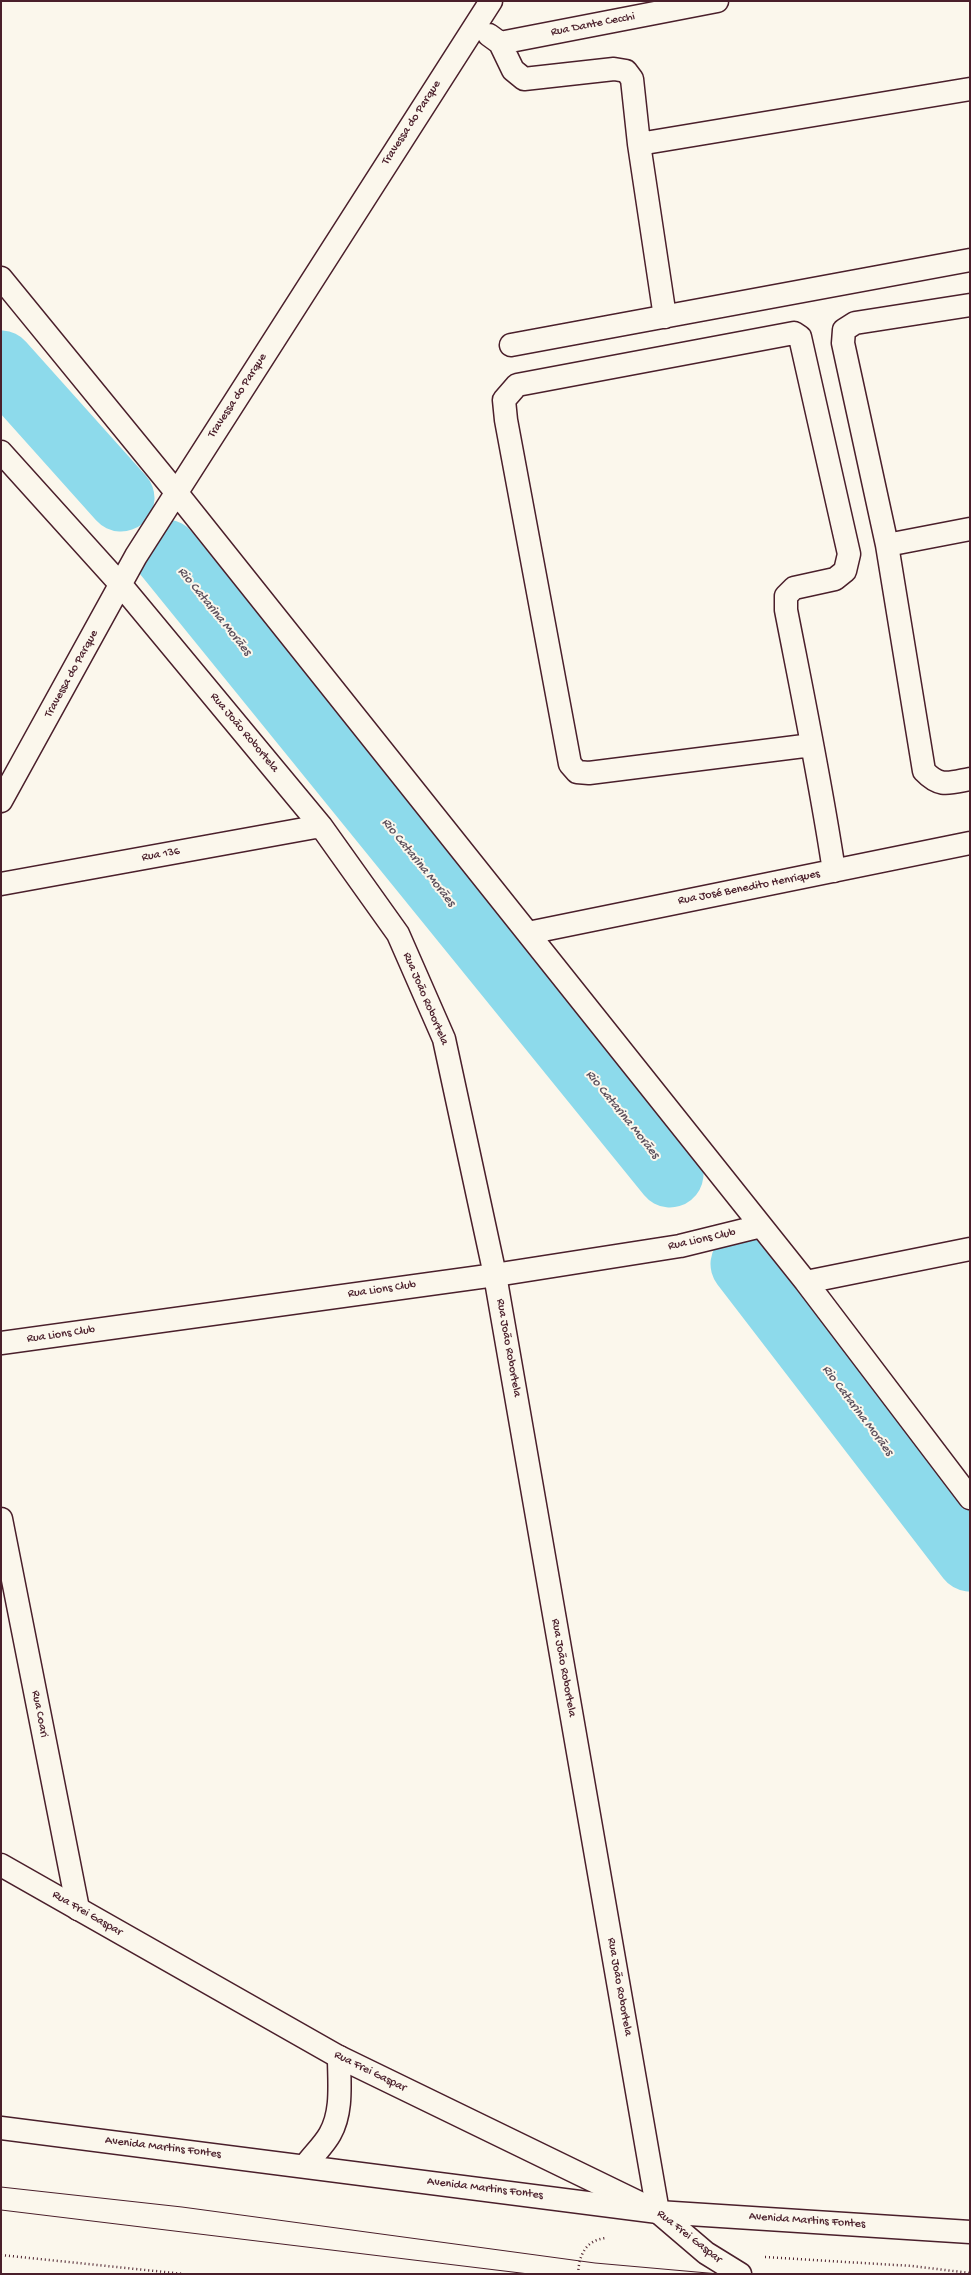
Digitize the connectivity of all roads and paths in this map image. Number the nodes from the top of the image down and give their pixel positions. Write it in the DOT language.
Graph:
graph roads {
  1 [pos="491,1"];
  2 [pos="717,1"];
  3 [pos="475,25"];
  4 [pos="500,43"];
  5 [pos="970,89"];
  6 [pos="639,144"];
  7 [pos="970,260"];
  8 [pos="1,278"];
  9 [pos="970,306"];
  10 [pos="665,317"];
  11 [pos="511,345"];
  12 [pos="1,452"];
  13 [pos="176,492"];
  14 [pos="970,529"];
  15 [pos="887,545"];
  16 [pos="121,584"];
  17 [pos="812,745"];
  18 [pos="970,779"];
  19 [pos="1,801"];
  20 [pos="321,826"];
  21 [pos="970,843"];
  22 [pos="834,871"];
  23 [pos="1,884"];
  24 [pos="528,933"];
  25 [pos="761,1226"];
  26 [pos="970,1249"];
  27 [pos="495,1275"];
  28 [pos="806,1282"];
  29 [pos="1,1343"];
  30 [pos="970,1498"];
  31 [pos="1,1519"];
  32 [pos="1,1865"];
  33 [pos="78,1909"];
  34 [pos="339,2057"];
  35 [pos="1,2128"];
  36 [pos="305,2166"];
  37 [pos="658,2212"];
  38 [pos="970,2232"];
  39 [pos="1,2255"];
  40 [pos="184,2274"];
  41 [pos="740,2274"];
  1 -- 3 [label="street, Travessa do Parque"];
  2 -- 4 [label="street, Rua Dante Cecchi"];
  3 -- 4 [label="street"];
  3 -- 13 [label="street, Travessa do Parque"];
  4 -- 6 [label="street"];
  5 -- 6 [label="street"];
  6 -- 10 [label="street"];
  7 -- 10 [label="street"];
  8 -- 13 [label="street"];
  9 -- 15 [label="street"];
  10 -- 11 [label="street"];
  12 -- 16 [label="street, Rua João Robortela"];
  13 -- 16 [label="street, Travessa do Parque"];
  13 -- 24 [label="street"];
  14 -- 15 [label="street"];
  15 -- 18 [label="street"];
  16 -- 19 [label="street, Travessa do Parque"];
  16 -- 20 [label="street, Rua João Robortela"];
  17 -- 17 [label="street"];
  17 -- 22 [label="street"];
  20 -- 23 [label="street, Rua 136"];
  20 -- 27 [label="street, Rua João Robortela"];
  21 -- 22 [label="street, Rua José Benedito Henriques"];
  22 -- 24 [label="street, Rua José Benedito Henriques"];
  24 -- 25 [label="street"];
  25 -- 27 [label="street, Rua Lions Club"];
  25 -- 28 [label="street"];
  26 -- 28 [label="street"];
  27 -- 29 [label="street, Rua Lions Club"];
  27 -- 37 [label="street, Rua João Robortela"];
  28 -- 30 [label="street"];
  31 -- 33 [label="street, Rua Coari"];
  32 -- 33 [label="street, Rua Frei Gaspar"];
  33 -- 34 [label="street, Rua Frei Gaspar"];
  34 -- 36 [label="street"];
  34 -- 37 [label="street, Rua Frei Gaspar"];
  35 -- 36 [label="street, Avenida Martins Fontes"];
  36 -- 37 [label="street, Avenida Martins Fontes"];
  37 -- 38 [label="street, Avenida Martins Fontes"];
  37 -- 41 [label="street, Rua Frei Gaspar"];
  39 -- 40 [label="path"];
}
